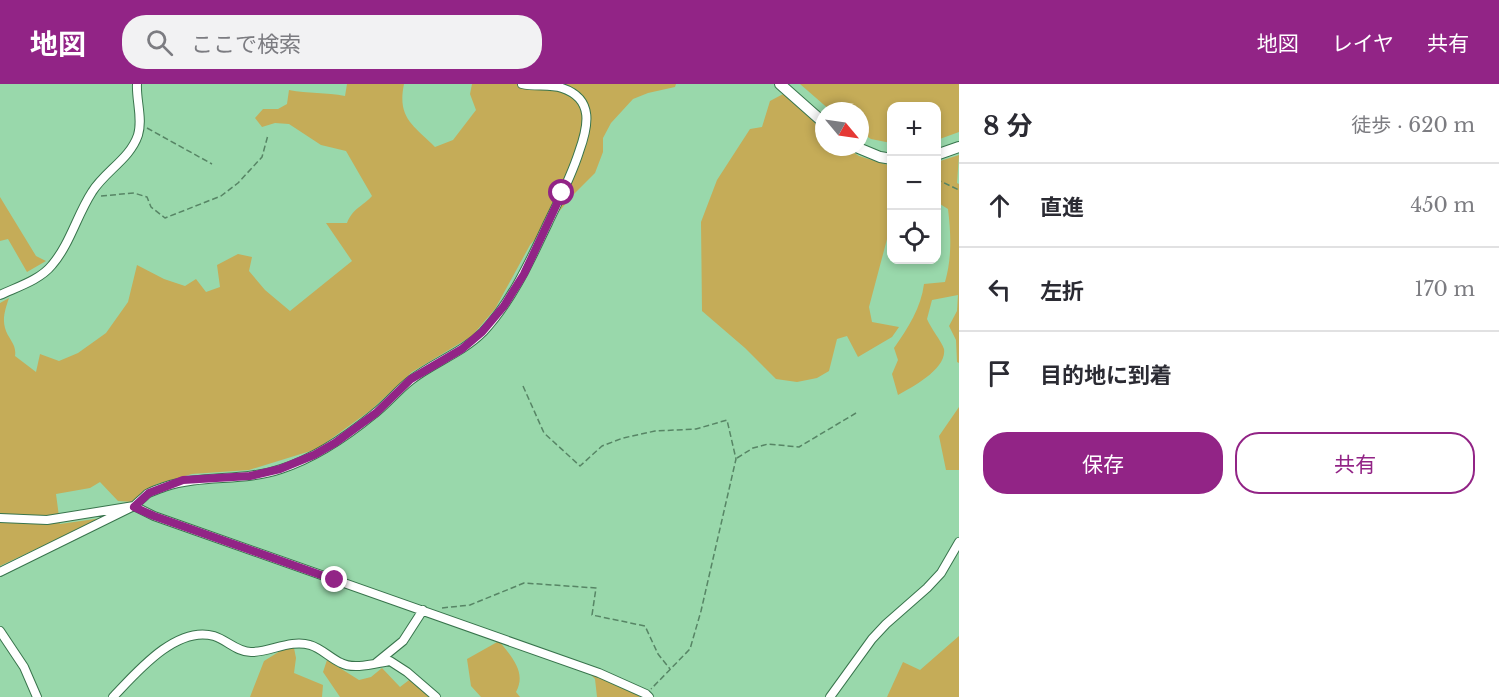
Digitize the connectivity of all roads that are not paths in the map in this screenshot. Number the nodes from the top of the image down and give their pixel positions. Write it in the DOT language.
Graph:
graph roads {
  1 [pos="137,84"];
  2 [pos="522,84"];
  3 [pos="780,84"];
  4 [pos="815,115"];
  5 [pos="959,147"];
  6 [pos="869,152"];
  7 [pos="941,153"];
  8 [pos="887,158"];
  9 [pos="0,295"];
  10 [pos="134,507"];
  11 [pos="0,518"];
  12 [pos="959,542"];
  13 [pos="0,572"];
  14 [pos="423,610"];
  15 [pos="0,631"];
  16 [pos="376,663"];
  17 [pos="647,695"];
  18 [pos="37,697"];
  19 [pos="113,697"];
  20 [pos="436,697"];
  21 [pos="634,697"];
  22 [pos="830,697"];
  1 -- 9 [label="street"];
  2 -- 10 [label="street"];
  3 -- 4 [label="main road"];
  5 -- 7 [label="main road"];
  6 -- 8 [label="main road"];
  10 -- 11 [label="street"];
  10 -- 13 [label="street"];
  10 -- 14 [label="street"];
  12 -- 22 [label="street"];
  14 -- 16 [label="street"];
  14 -- 17 [label="street"];
  15 -- 18 [label="street"];
  16 -- 19 [label="street"];
  16 -- 20 [label="street"];
  17 -- 21 [label="street"];
}
